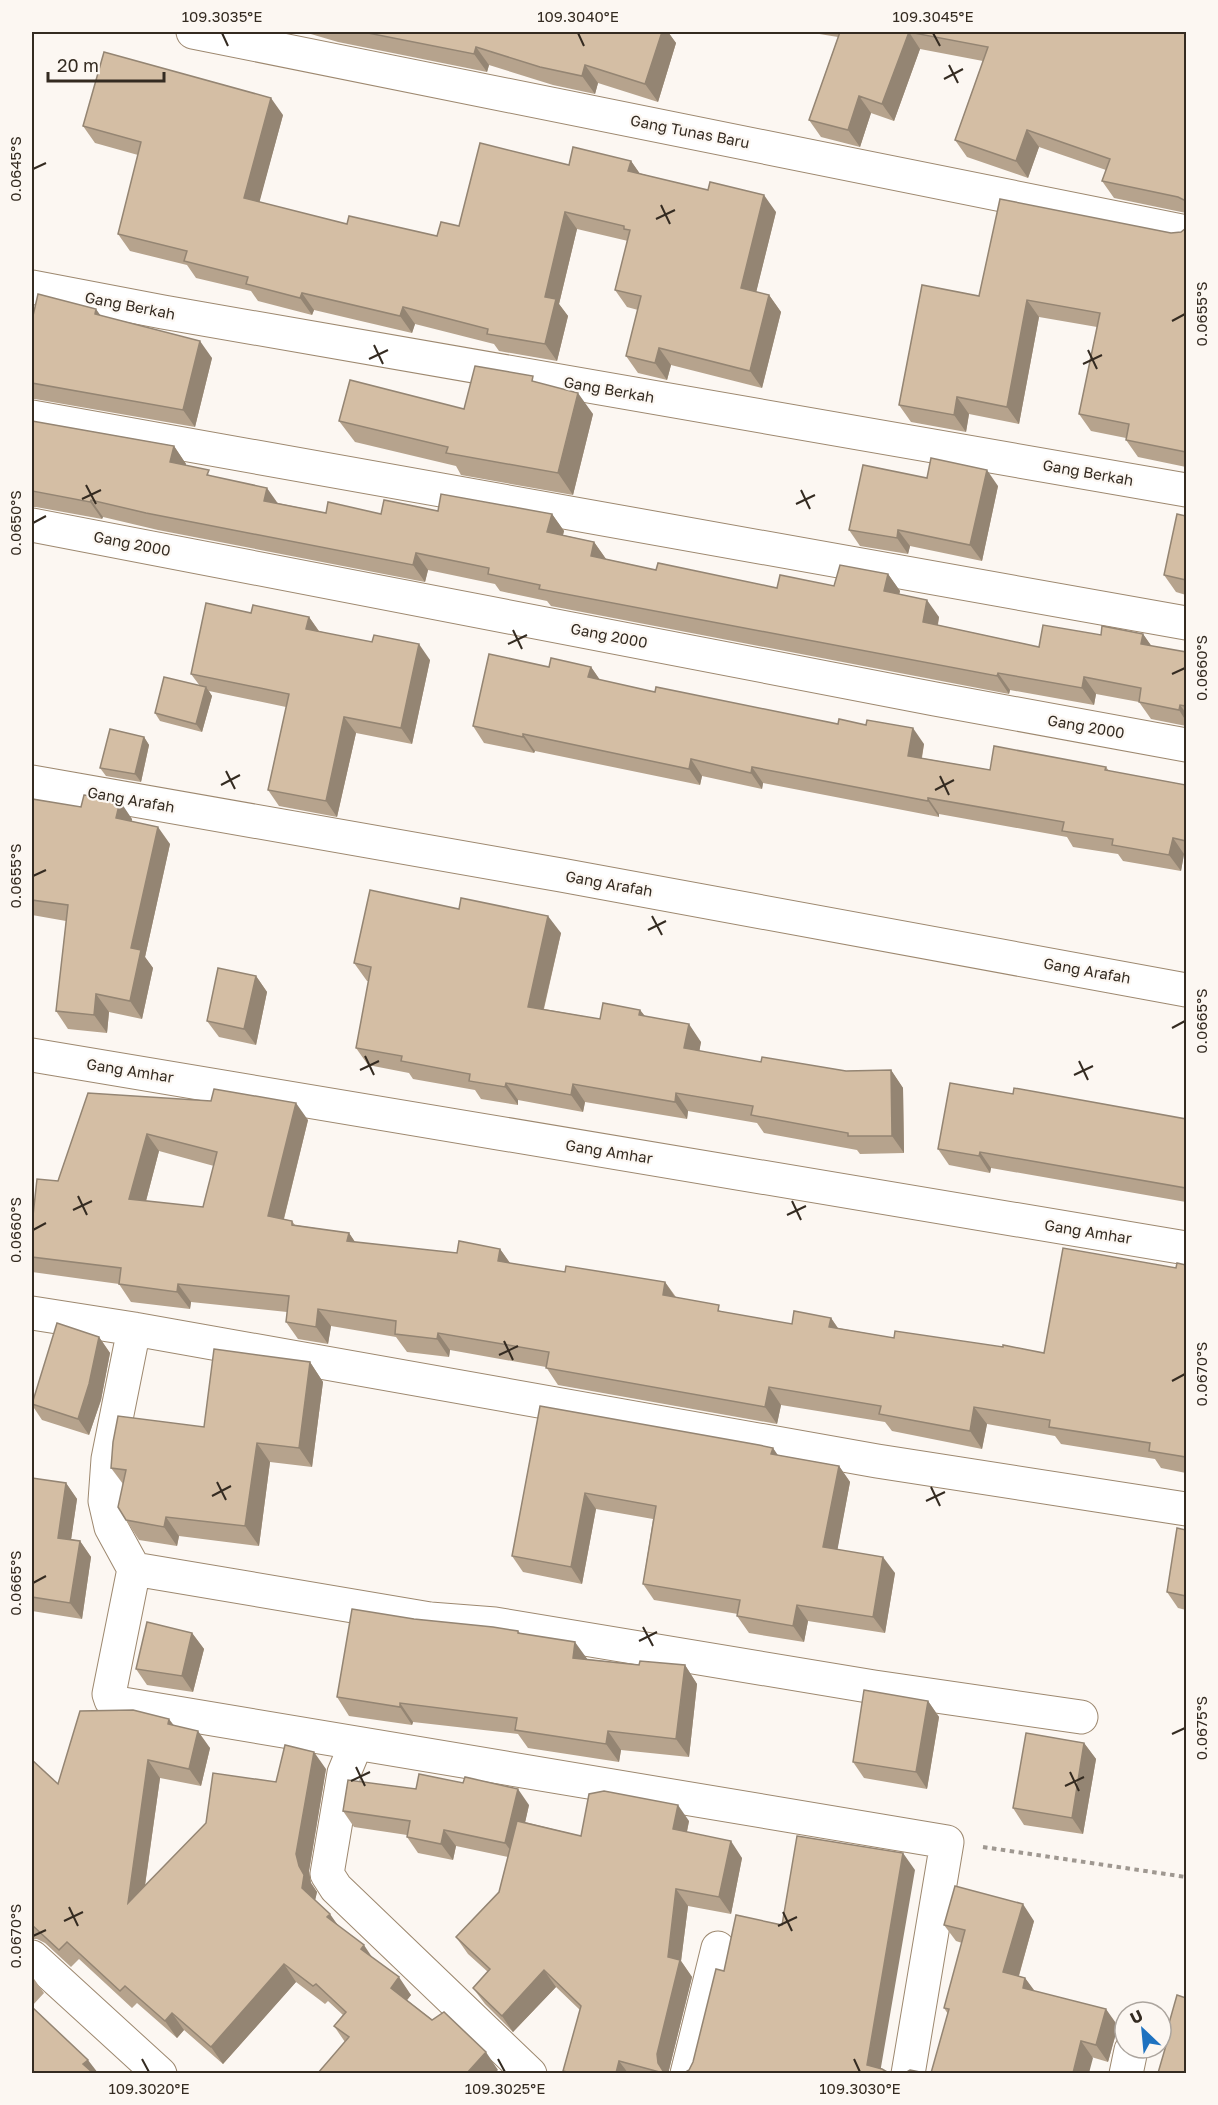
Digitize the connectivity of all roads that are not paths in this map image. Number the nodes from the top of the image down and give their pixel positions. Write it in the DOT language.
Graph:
graph roads {
  1 [pos="194,32"];
  2 [pos="1186,232"];
  3 [pos="32,287"];
  4 [pos="32,417"];
  5 [pos="1186,490"];
  6 [pos="32,525"];
  7 [pos="1186,623"];
  8 [pos="1186,745"];
  9 [pos="32,783"];
  10 [pos="1186,990"];
  11 [pos="32,1055"];
  12 [pos="1186,1248"];
  13 [pos="32,1313"];
  14 [pos="134,1329"];
  15 [pos="1186,1509"];
  16 [pos="134,1569"];
  17 [pos="1082,1717"];
  18 [pos="356,1744"];
  19 [pos="718,1948"];
  20 [pos="32,1957"];
  21 [pos="160,2073"];
  22 [pos="527,2073"];
  23 [pos="687,2073"];
  24 [pos="908,2073"];
  1 -- 2 [label="street, Gang Tunas Baru"];
  3 -- 5 [label="street, Gang Berkah"];
  4 -- 7 [label="street"];
  6 -- 8 [label="street, Gang 2000"];
  9 -- 10 [label="street, Gang Arafah"];
  11 -- 12 [label="street, Gang Amhar"];
  13 -- 14 [label="street"];
  14 -- 15 [label="street"];
  14 -- 16 [label="street"];
  16 -- 17 [label="street"];
  16 -- 18 [label="street"];
  18 -- 22 [label="street"];
  18 -- 24 [label="street"];
  19 -- 23 [label="street"];
  20 -- 21 [label="street"];
}
